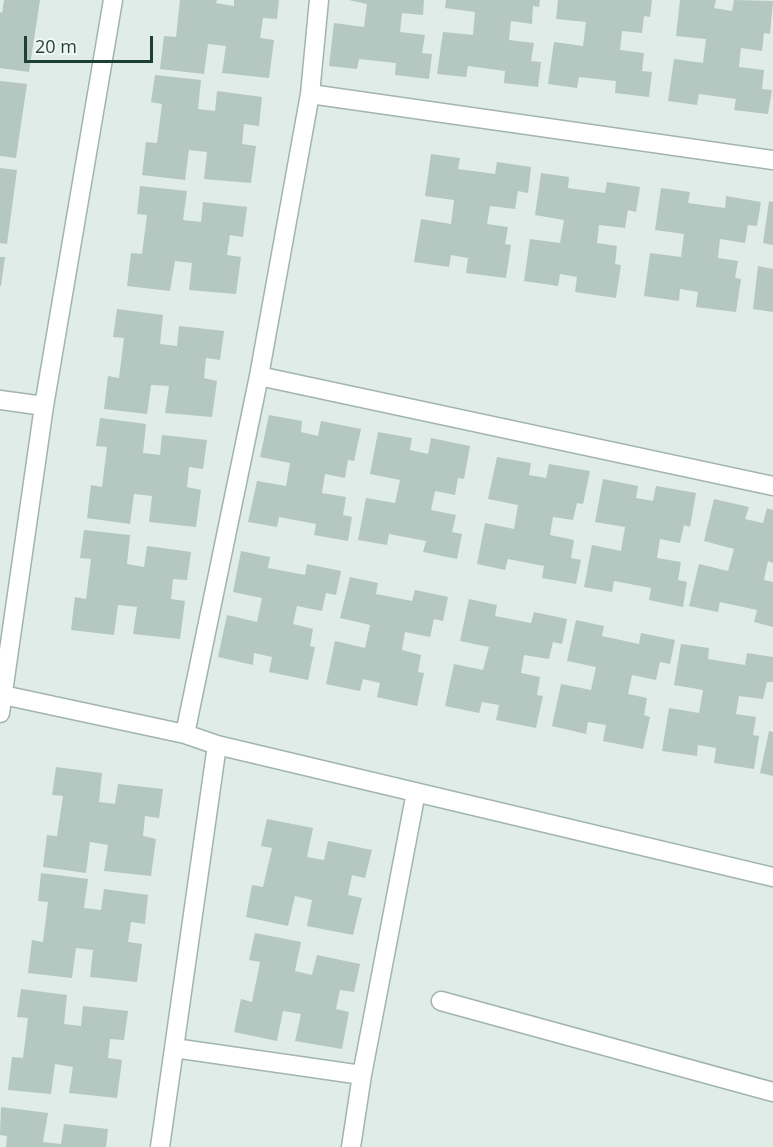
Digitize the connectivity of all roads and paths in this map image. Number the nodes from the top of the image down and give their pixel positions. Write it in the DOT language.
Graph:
graph roads {
  1 [pos="113,0"];
  2 [pos="319,0"];
  3 [pos="310,94"];
  4 [pos="773,160"];
  5 [pos="259,376"];
  6 [pos="0,400"];
  7 [pos="44,406"];
  8 [pos="773,486"];
  9 [pos="3,695"];
  10 [pos="0,713"];
  11 [pos="185,734"];
  12 [pos="217,745"];
  13 [pos="416,792"];
  14 [pos="773,877"];
  15 [pos="441,1001"];
  16 [pos="174,1048"];
  17 [pos="362,1075"];
  18 [pos="773,1092"];
  19 [pos="160,1147"];
  20 [pos="351,1147"];
  1 -- 7 [label="street"];
  2 -- 3 [label="street"];
  3 -- 4 [label="street"];
  3 -- 5 [label="street"];
  5 -- 8 [label="street"];
  5 -- 11 [label="street"];
  6 -- 7 [label="street"];
  7 -- 9 [label="street"];
  9 -- 10 [label="street"];
  9 -- 11 [label="street"];
  11 -- 12 [label="street"];
  12 -- 13 [label="street"];
  12 -- 16 [label="street"];
  13 -- 14 [label="street"];
  13 -- 17 [label="street"];
  15 -- 18 [label="street"];
  16 -- 17 [label="street"];
  16 -- 19 [label="street"];
  17 -- 20 [label="street"];
}
